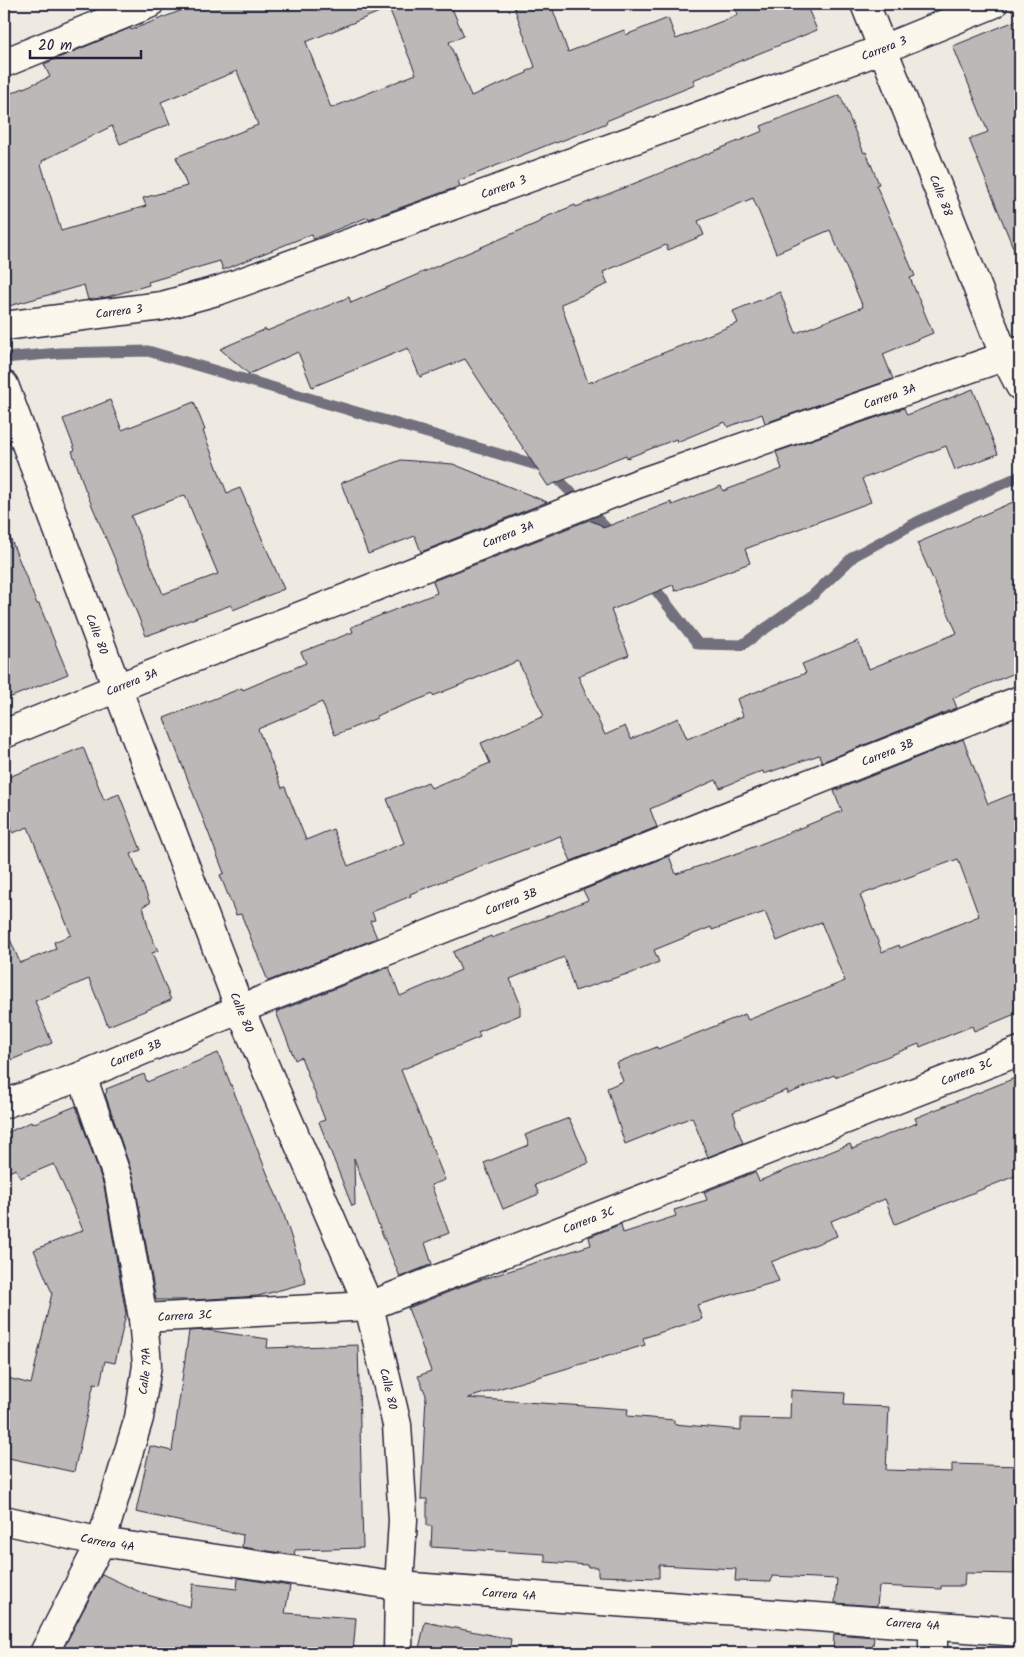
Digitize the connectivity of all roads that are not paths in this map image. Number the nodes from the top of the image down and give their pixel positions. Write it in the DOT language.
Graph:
graph roads {
  1 [pos="148,4"];
  2 [pos="864,4"];
  3 [pos="993,4"];
  4 [pos="883,49"];
  5 [pos="4,63"];
  6 [pos="4,326"];
  7 [pos="1013,354"];
  8 [pos="1020,386"];
  9 [pos="6,396"];
  10 [pos="116,688"];
  11 [pos="1020,700"];
  12 [pos="4,734"];
  13 [pos="240,1009"];
  14 [pos="1020,1051"];
  15 [pos="82,1076"];
  16 [pos="4,1104"];
  17 [pos="369,1306"];
  18 [pos="143,1318"];
  19 [pos="4,1520"];
  20 [pos="101,1542"];
  21 [pos="399,1586"];
  22 [pos="933,1626"];
  23 [pos="1020,1632"];
  24 [pos="44,1653"];
  25 [pos="398,1653"];
  26 [pos="933,1653"];
  1 -- 5 [label="street"];
  2 -- 4 [label="street, Calle 88"];
  3 -- 4 [label="street, Carrera 3"];
  4 -- 6 [label="street, Carrera 3"];
  4 -- 7 [label="street, Calle 88"];
  7 -- 8 [label="street, Calle 88"];
  7 -- 10 [label="street, Carrera 3A"];
  9 -- 10 [label="street, Calle 80"];
  10 -- 12 [label="street, Carrera 3A"];
  10 -- 13 [label="street, Calle 80"];
  11 -- 13 [label="street, Carrera 3B"];
  13 -- 15 [label="street, Carrera 3B"];
  13 -- 17 [label="street, Calle 80"];
  14 -- 17 [label="street, Carrera 3C"];
  15 -- 16 [label="street, Carrera 3B"];
  15 -- 18 [label="street, Calle 79A"];
  17 -- 18 [label="street, Carrera 3C"];
  17 -- 21 [label="street, Calle 80"];
  18 -- 20 [label="street, Calle 79A"];
  19 -- 20 [label="street, Carrera 4A"];
  20 -- 21 [label="street, Carrera 4A"];
  20 -- 24 [label="street, Calle 79A"];
  21 -- 22 [label="street, Carrera 4A"];
  21 -- 25 [label="street, Calle 80"];
  22 -- 23 [label="street, Carrera 4A"];
  22 -- 26 [label="street"];
}
